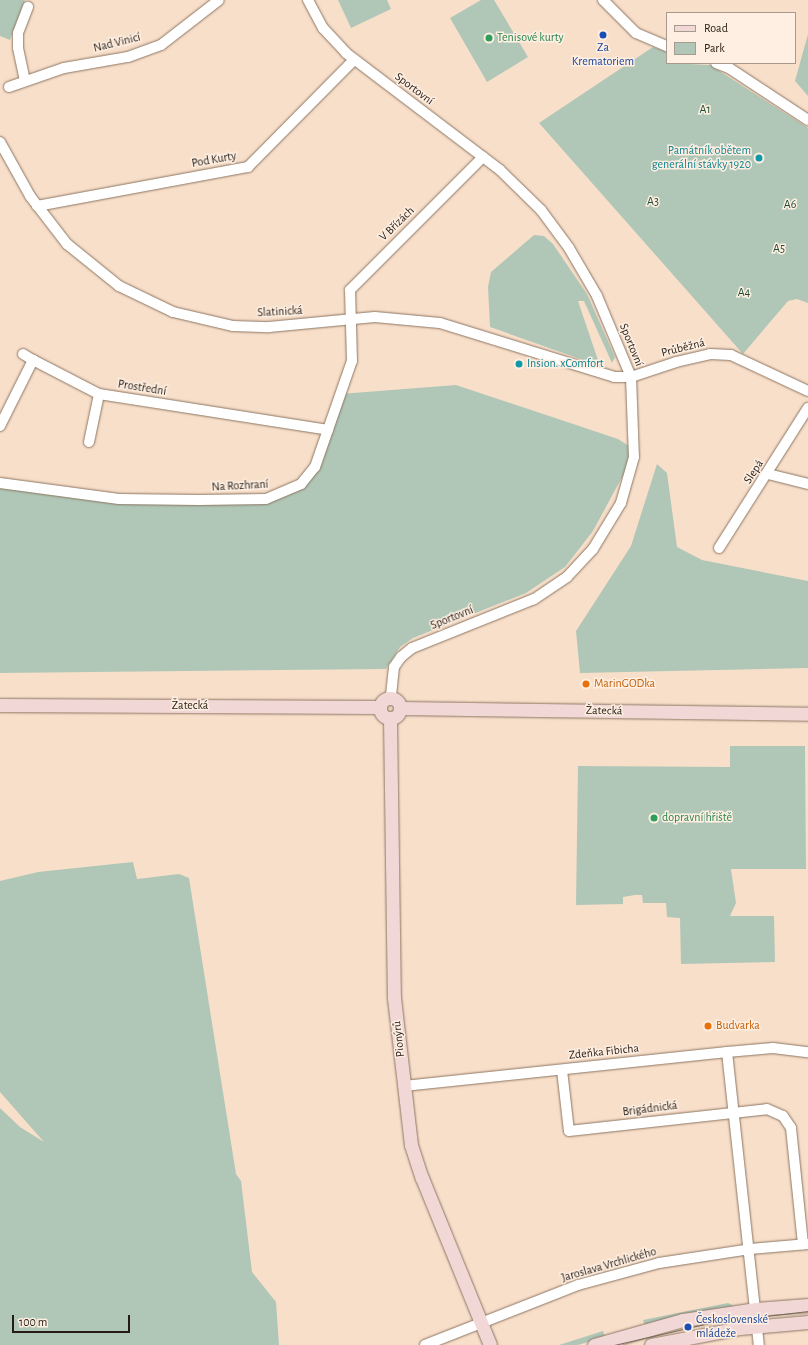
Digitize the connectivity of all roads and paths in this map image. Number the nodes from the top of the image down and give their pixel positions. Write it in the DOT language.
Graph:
graph roads {
  1 [pos="219,0"];
  2 [pos="308,0"];
  3 [pos="603,0"];
  4 [pos="28,7"];
  5 [pos="666,46"];
  6 [pos="354,60"];
  7 [pos="719,64"];
  8 [pos="25,81"];
  9 [pos="9,87"];
  10 [pos="808,120"];
  11 [pos="0,142"];
  12 [pos="484,157"];
  13 [pos="37,206"];
  14 [pos="350,318"];
  15 [pos="23,354"];
  16 [pos="33,360"];
  17 [pos="631,377"];
  18 [pos="808,391"];
  19 [pos="99,394"];
  20 [pos="808,408"];
  21 [pos="0,426"];
  22 [pos="328,430"];
  23 [pos="89,442"];
  24 [pos="768,474"];
  25 [pos="0,483"];
  26 [pos="808,484"];
  27 [pos="719,548"];
  28 [pos="391,698"];
  29 [pos="0,705"];
  30 [pos="380,707"];
  31 [pos="400,708"];
  32 [pos="808,714"];
  33 [pos="390,718"];
  34 [pos="727,1052"];
  35 [pos="808,1052"];
  36 [pos="562,1070"];
  37 [pos="404,1086"];
  38 [pos="734,1113"];
  39 [pos="805,1244"];
  40 [pos="750,1249"];
  41 [pos="808,1305"];
  42 [pos="756,1309"];
  43 [pos="479,1322"];
  44 [pos="808,1322"];
  45 [pos="757,1327"];
  46 [pos="425,1345"];
  47 [pos="490,1345"];
  48 [pos="594,1345"];
  49 [pos="651,1345"];
  50 [pos="759,1345"];
  1 -- 8 [label="street, Nad Vinicí"];
  2 -- 6 [label="street, Sportovní"];
  3 -- 5 [label="street"];
  4 -- 8 [label="street"];
  6 -- 12 [label="street, Sportovní"];
  6 -- 13 [label="street, Pod Kurty"];
  7 -- 10 [label="street"];
  8 -- 9 [label="street, Nad Vinicí"];
  11 -- 13 [label="street, Slatinická"];
  12 -- 14 [label="street, V Břízách"];
  12 -- 17 [label="street, Sportovní"];
  13 -- 14 [label="street, Slatinická"];
  14 -- 17 [label="street, Slatinická"];
  14 -- 22 [label="street, Na Rozhraní"];
  15 -- 16 [label="street, Prostřední"];
  16 -- 19 [label="street, Prostřední"];
  16 -- 21 [label="street"];
  17 -- 18 [label="street, Průběžná"];
  17 -- 28 [label="street, Sportovní"];
  19 -- 22 [label="street, Prostřední"];
  19 -- 23 [label="street"];
  20 -- 24 [label="street, Slepá"];
  22 -- 25 [label="street, Na Rozhraní"];
  24 -- 26 [label="street"];
  24 -- 27 [label="street, Slepá"];
  28 -- 30 [label="street"];
  28 -- 31 [label="street"];
  29 -- 30 [label="street, Žatecká"];
  30 -- 33 [label="street"];
  31 -- 32 [label="street, Žatecká"];
  31 -- 33 [label="street"];
  33 -- 37 [label="street, Pionýrů"];
  34 -- 35 [label="street, Zdeňka Fibicha"];
  34 -- 36 [label="street, Zdeňka Fibicha"];
  34 -- 38 [label="street"];
  36 -- 37 [label="street, Zdeňka Fibicha"];
  36 -- 38 [label="street, Brigádnická"];
  37 -- 43 [label="street, Pionýrů"];
  38 -- 39 [label="street, Brigádnická"];
  38 -- 40 [label="street"];
  39 -- 40 [label="street, Jaroslava Vrchlického"];
  40 -- 42 [label="street"];
  40 -- 43 [label="street, Jaroslava Vrchlického"];
  41 -- 42 [label="street"];
  42 -- 45 [label="street"];
  42 -- 48 [label="street"];
  43 -- 46 [label="street, Jaroslava Vrchlického"];
  43 -- 47 [label="street, Pionýrů"];
  44 -- 45 [label="street"];
  45 -- 49 [label="street"];
  45 -- 50 [label="street"];
}
